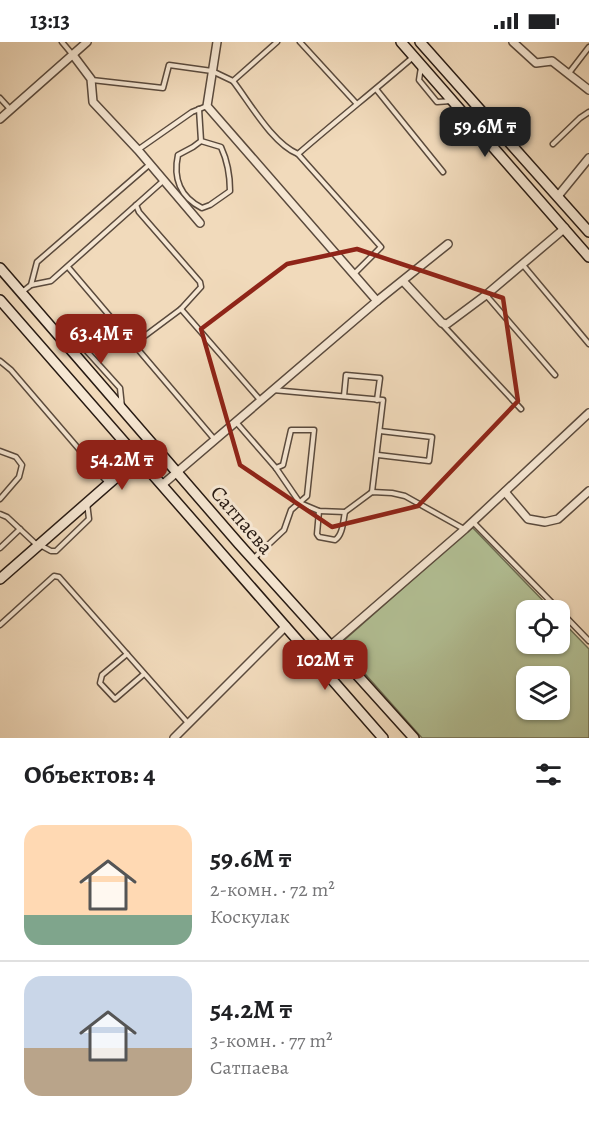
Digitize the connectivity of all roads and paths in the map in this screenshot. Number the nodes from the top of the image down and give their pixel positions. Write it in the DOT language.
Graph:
graph roads {
  1 [pos="62,42"];
  2 [pos="87,42"];
  3 [pos="217,42"];
  4 [pos="277,42"];
  5 [pos="300,42"];
  6 [pos="400,42"];
  7 [pos="420,42"];
  8 [pos="513,42"];
  9 [pos="589,46"];
  10 [pos="73,55"];
  11 [pos="413,57"];
  12 [pos="213,71"];
  13 [pos="569,73"];
  14 [pos="91,80"];
  15 [pos="232,81"];
  16 [pos="376,89"];
  17 [pos="589,90"];
  18 [pos="0,98"];
  19 [pos="356,103"];
  20 [pos="207,106"];
  21 [pos="199,109"];
  22 [pos="10,110"];
  23 [pos="589,112"];
  24 [pos="0,119"];
  25 [pos="201,141"];
  26 [pos="553,144"];
  27 [pos="138,150"];
  28 [pos="298,154"];
  29 [pos="589,158"];
  30 [pos="150,164"];
  31 [pos="443,172"];
  32 [pos="163,181"];
  33 [pos="558,196"];
  34 [pos="136,205"];
  35 [pos="547,209"];
  36 [pos="200,223"];
  37 [pos="565,228"];
  38 [pos="589,232"];
  39 [pos="448,244"];
  40 [pos="589,256"];
  41 [pos="523,264"];
  42 [pos="68,267"];
  43 [pos="0,268"];
  44 [pos="354,275"];
  45 [pos="403,281"];
  46 [pos="31,285"];
  47 [pos="21,293"];
  48 [pos="486,295"];
  49 [pos="0,300"];
  50 [pos="377,301"];
  51 [pos="181,309"];
  52 [pos="442,323"];
  53 [pos="134,344"];
  54 [pos="589,344"];
  55 [pos="0,361"];
  56 [pos="555,375"];
  57 [pos="273,390"];
  58 [pos="344,396"];
  59 [pos="377,400"];
  60 [pos="261,401"];
  61 [pos="521,409"];
  62 [pos="589,413"];
  63 [pos="236,422"];
  64 [pos="380,431"];
  65 [pos="215,440"];
  66 [pos="153,445"];
  67 [pos="0,451"];
  68 [pos="378,455"];
  69 [pos="138,458"];
  70 [pos="276,468"];
  71 [pos="177,472"];
  72 [pos="109,484"];
  73 [pos="162,485"];
  74 [pos="589,490"];
  75 [pos="372,492"];
  76 [pos="505,492"];
  77 [pos="0,499"];
  78 [pos="87,503"];
  79 [pos="300,503"];
  80 [pos="319,511"];
  81 [pos="345,512"];
  82 [pos="0,514"];
  83 [pos="473,522"];
  84 [pos="20,529"];
  85 [pos="465,530"];
  86 [pos="38,545"];
  87 [pos="0,548"];
  88 [pos="253,559"];
  89 [pos="0,579"];
  90 [pos="273,582"];
  91 [pos="259,595"];
  92 [pos="548,600"];
  93 [pos="570,622"];
  94 [pos="0,625"];
  95 [pos="286,626"];
  96 [pos="589,641"];
  97 [pos="331,646"];
  98 [pos="127,654"];
  99 [pos="315,659"];
  100 [pos="144,674"];
  101 [pos="188,724"];
  102 [pos="174,738"];
  103 [pos="383,738"];
  104 [pos="414,738"];
  1 -- 10 [label="lane"];
  2 -- 10 [label="street"];
  3 -- 12 [label="street"];
  4 -- 15 [label="lane"];
  5 -- 19 [label="lane"];
  6 -- 11 [label="street"];
  7 -- 33 [label="street"];
  8 -- 13 [label="street"];
  9 -- 13 [label="lane"];
  10 -- 14 [label="street"];
  10 -- 22 [label="street"];
  11 -- 16 [label="lane"];
  11 -- 35 [label="street"];
  12 -- 14 [label="lane"];
  12 -- 15 [label="lane"];
  12 -- 20 [label="street"];
  13 -- 17 [label="street"];
  14 -- 27 [label="street"];
  15 -- 28 [label="lane"];
  16 -- 19 [label="lane"];
  16 -- 31 [label="lane"];
  18 -- 22 [label="lane"];
  19 -- 28 [label="lane"];
  20 -- 21 [label="lane"];
  20 -- 44 [label="street"];
  21 -- 25 [label="lane"];
  21 -- 27 [label="lane"];
  22 -- 24 [label="street"];
  23 -- 26 [label="lane"];
  25 -- 25 [label="lane"];
  27 -- 30 [label="street"];
  28 -- 44 [label="lane"];
  29 -- 33 [label="street"];
  30 -- 32 [label="street"];
  30 -- 46 [label="lane"];
  32 -- 34 [label="lane"];
  32 -- 36 [label="street"];
  33 -- 35 [label="street"];
  33 -- 38 [label="street"];
  34 -- 42 [label="lane"];
  34 -- 51 [label="lane"];
  35 -- 37 [label="street"];
  37 -- 40 [label="street"];
  37 -- 41 [label="street"];
  39 -- 45 [label="street"];
  41 -- 48 [label="street"];
  41 -- 54 [label="lane"];
  42 -- 46 [label="lane"];
  42 -- 53 [label="lane"];
  43 -- 47 [label="street, Сатпаева"];
  44 -- 50 [label="street"];
  45 -- 50 [label="street"];
  45 -- 52 [label="street"];
  46 -- 47 [label="lane"];
  47 -- 66 [label="street, Сатпаева"];
  48 -- 52 [label="street"];
  48 -- 56 [label="lane"];
  49 -- 69 [label="street, Сатпаева"];
  50 -- 57 [label="street"];
  51 -- 53 [label="lane"];
  51 -- 60 [label="lane"];
  52 -- 61 [label="lane"];
  53 -- 65 [label="lane"];
  55 -- 72 [label="lane"];
  57 -- 58 [label="lane"];
  57 -- 60 [label="street"];
  58 -- 59 [label="lane"];
  58 -- 59 [label="lane"];
  59 -- 64 [label="lane"];
  60 -- 63 [label="street"];
  62 -- 76 [label="street"];
  63 -- 65 [label="street"];
  63 -- 70 [label="lane"];
  64 -- 68 [label="lane"];
  64 -- 68 [label="lane"];
  65 -- 71 [label="street"];
  66 -- 69 [label="street"];
  66 -- 71 [label="street, Сатпаева"];
  67 -- 77 [label="lane"];
  68 -- 75 [label="lane"];
  69 -- 72 [label="street"];
  69 -- 73 [label="street, Сатпаева"];
  70 -- 79 [label="lane"];
  70 -- 79 [label="lane"];
  71 -- 73 [label="street"];
  71 -- 88 [label="street, Сатпаева"];
  72 -- 78 [label="street"];
  73 -- 91 [label="street, Сатпаева"];
  74 -- 76 [label="street"];
  75 -- 81 [label="lane"];
  75 -- 85 [label="lane"];
  76 -- 83 [label="street"];
  78 -- 86 [label="street"];
  78 -- 86 [label="lane"];
  79 -- 80 [label="lane"];
  79 -- 88 [label="lane"];
  80 -- 81 [label="lane"];
  80 -- 81 [label="lane"];
  82 -- 84 [label="lane"];
  83 -- 85 [label="street"];
  83 -- 92 [label="lane"];
  84 -- 86 [label="lane"];
  84 -- 87 [label="lane"];
  85 -- 97 [label="street"];
  86 -- 89 [label="street"];
  88 -- 90 [label="street, Сатпаева"];
  90 -- 91 [label="street"];
  90 -- 97 [label="street, Сатпаева"];
  91 -- 95 [label="street, Сатпаева"];
  93 -- 96 [label="lane"];
  94 -- 98 [label="lane"];
  95 -- 99 [label="street, Сатпаева"];
  95 -- 101 [label="street"];
  97 -- 99 [label="street"];
  97 -- 104 [label="street, Сатпаева"];
  98 -- 100 [label="lane"];
  98 -- 100 [label="lane"];
  99 -- 103 [label="street, Сатпаева"];
  100 -- 101 [label="lane"];
  101 -- 102 [label="street"];
}
